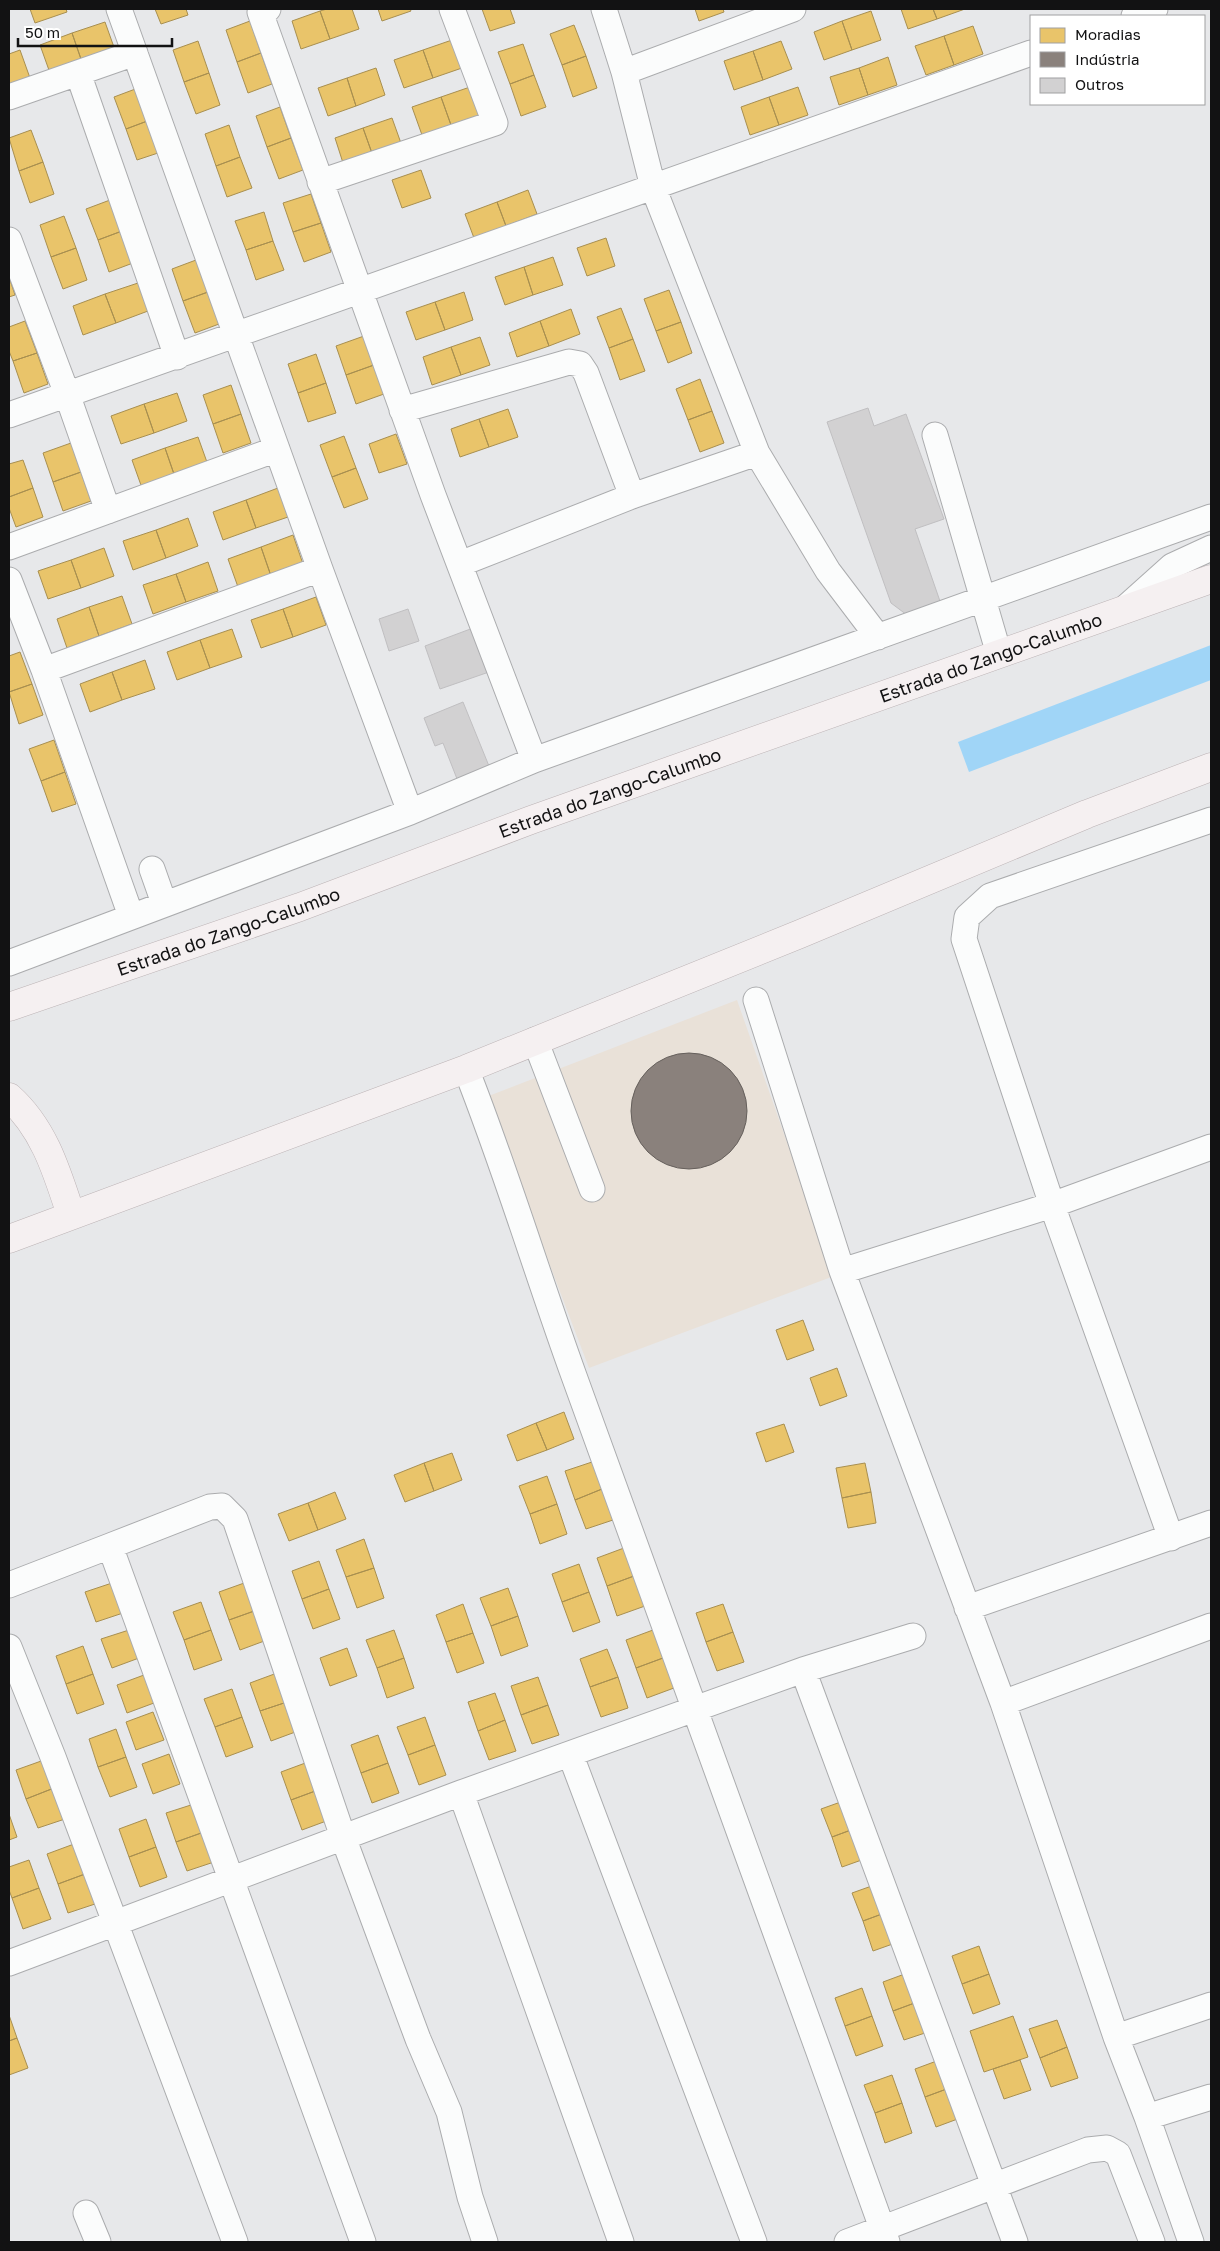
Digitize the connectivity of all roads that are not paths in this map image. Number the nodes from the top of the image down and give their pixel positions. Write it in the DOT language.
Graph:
graph roads {
  1 [pos="119,9"];
  2 [pos="268,9"];
  3 [pos="452,9"];
  4 [pos="604,9"];
  5 [pos="793,9"];
  6 [pos="1155,9"];
  7 [pos="1137,15"];
  8 [pos="135,53"];
  9 [pos="1030,53"];
  10 [pos="624,72"];
  11 [pos="78,73"];
  12 [pos="9,97"];
  13 [pos="320,182"];
  14 [pos="653,187"];
  15 [pos="9,240"];
  16 [pos="361,291"];
  17 [pos="238,335"];
  18 [pos="176,356"];
  19 [pos="67,394"];
  20 [pos="402,410"];
  21 [pos="9,415"];
  22 [pos="935,434"];
  23 [pos="277,449"];
  24 [pos="756,453"];
  25 [pos="632,496"];
  26 [pos="108,511"];
  27 [pos="1211,517"];
  28 [pos="9,547"];
  29 [pos="1211,548"];
  30 [pos="460,564"];
  31 [pos="320,570"];
  32 [pos="1211,579"];
  33 [pos="9,580"];
  34 [pos="983,598"];
  35 [pos="1123,610"];
  36 [pos="878,637"];
  37 [pos="999,654"];
  38 [pos="44,670"];
  39 [pos="534,760"];
  40 [pos="1211,767"];
  41 [pos="383,784"];
  42 [pos="402,815"];
  43 [pos="1211,820"];
  44 [pos="152,869"];
  45 [pos="164,903"];
  46 [pos="130,916"];
  47 [pos="9,963"];
  48 [pos="756,1000"];
  49 [pos="9,1007"];
  50 [pos="535,1040"];
  51 [pos="466,1069"];
  52 [pos="9,1097"];
  53 [pos="1211,1147"];
  54 [pos="592,1189"];
  55 [pos="1052,1205"];
  56 [pos="71,1215"];
  57 [pos="9,1239"];
  58 [pos="842,1271"];
  59 [pos="1211,1523"];
  60 [pos="1171,1538"];
  61 [pos="110,1546"];
  62 [pos="9,1585"];
  63 [pos="967,1608"];
  64 [pos="1209,1634"];
  65 [pos="913,1636"];
  66 [pos="9,1647"];
  67 [pos="804,1670"];
  68 [pos="1003,1703"];
  69 [pos="696,1709"];
  70 [pos="571,1756"];
  71 [pos="461,1793"];
  72 [pos="343,1838"];
  73 [pos="230,1879"];
  74 [pos="116,1924"];
  75 [pos="9,1963"];
  76 [pos="1211,2005"];
  77 [pos="1116,2037"];
  78 [pos="1211,2097"];
  79 [pos="1147,2117"];
  80 [pos="995,2185"];
  81 [pos="86,2213"];
  82 [pos="885,2236"];
  83 [pos="98,2242"];
  84 [pos="235,2242"];
  85 [pos="363,2242"];
  86 [pos="485,2242"];
  87 [pos="621,2242"];
  88 [pos="754,2242"];
  89 [pos="847,2242"];
  90 [pos="1015,2242"];
  91 [pos="1152,2242"];
  92 [pos="1191,2242"];
  1 -- 8 [label="street"];
  2 -- 13 [label="street"];
  3 -- 13 [label="street"];
  4 -- 10 [label="street"];
  5 -- 10 [label="street"];
  6 -- 7 [label="street"];
  8 -- 11 [label="street"];
  8 -- 17 [label="street"];
  9 -- 14 [label="street"];
  10 -- 14 [label="street"];
  11 -- 12 [label="street"];
  11 -- 18 [label="street"];
  13 -- 16 [label="street"];
  14 -- 16 [label="street"];
  14 -- 24 [label="street"];
  15 -- 19 [label="street"];
  16 -- 17 [label="street"];
  16 -- 20 [label="street"];
  17 -- 18 [label="street"];
  17 -- 23 [label="street"];
  18 -- 19 [label="street"];
  19 -- 21 [label="street"];
  19 -- 26 [label="street"];
  20 -- 25 [label="street"];
  20 -- 30 [label="street"];
  22 -- 34 [label="street"];
  23 -- 26 [label="street"];
  23 -- 31 [label="street"];
  24 -- 25 [label="street"];
  24 -- 36 [label="street"];
  25 -- 30 [label="street"];
  26 -- 28 [label="street"];
  27 -- 34 [label="street"];
  29 -- 35 [label="street"];
  30 -- 39 [label="street"];
  31 -- 38 [label="street"];
  31 -- 42 [label="street"];
  32 -- 35 [label="main road, Estrada do Zango-Calumbo"];
  33 -- 38 [label="street"];
  34 -- 36 [label="street"];
  34 -- 37 [label="street"];
  35 -- 37 [label="main road, Estrada do Zango-Calumbo"];
  36 -- 39 [label="street"];
  37 -- 49 [label="main road, Estrada do Zango-Calumbo"];
  38 -- 46 [label="street"];
  39 -- 42 [label="street"];
  40 -- 50 [label="main road"];
  41 -- 42 [label="street"];
  42 -- 45 [label="street"];
  43 -- 55 [label="street"];
  44 -- 45 [label="street"];
  45 -- 46 [label="street"];
  46 -- 47 [label="street"];
  48 -- 58 [label="street"];
  50 -- 51 [label="main road"];
  50 -- 54 [label="street"];
  51 -- 56 [label="main road"];
  51 -- 69 [label="street"];
  52 -- 56 [label="main road"];
  53 -- 55 [label="street"];
  55 -- 58 [label="street"];
  55 -- 60 [label="street"];
  56 -- 57 [label="main road"];
  58 -- 63 [label="street"];
  59 -- 60 [label="street"];
  60 -- 63 [label="street"];
  61 -- 62 [label="street"];
  61 -- 72 [label="street"];
  61 -- 73 [label="street"];
  63 -- 68 [label="street"];
  64 -- 68 [label="street"];
  65 -- 67 [label="street"];
  66 -- 74 [label="street"];
  67 -- 69 [label="street"];
  67 -- 80 [label="street"];
  68 -- 77 [label="street"];
  69 -- 70 [label="street"];
  69 -- 82 [label="street"];
  70 -- 71 [label="street"];
  70 -- 88 [label="street"];
  71 -- 72 [label="street"];
  71 -- 87 [label="street"];
  72 -- 73 [label="street"];
  72 -- 86 [label="street"];
  73 -- 74 [label="street"];
  73 -- 85 [label="street"];
  74 -- 75 [label="street"];
  74 -- 84 [label="street"];
  76 -- 77 [label="street"];
  77 -- 79 [label="street"];
  78 -- 79 [label="street"];
  79 -- 92 [label="street"];
  80 -- 82 [label="street"];
  80 -- 90 [label="street"];
  80 -- 91 [label="street"];
  81 -- 83 [label="street"];
  82 -- 89 [label="street"];
}
